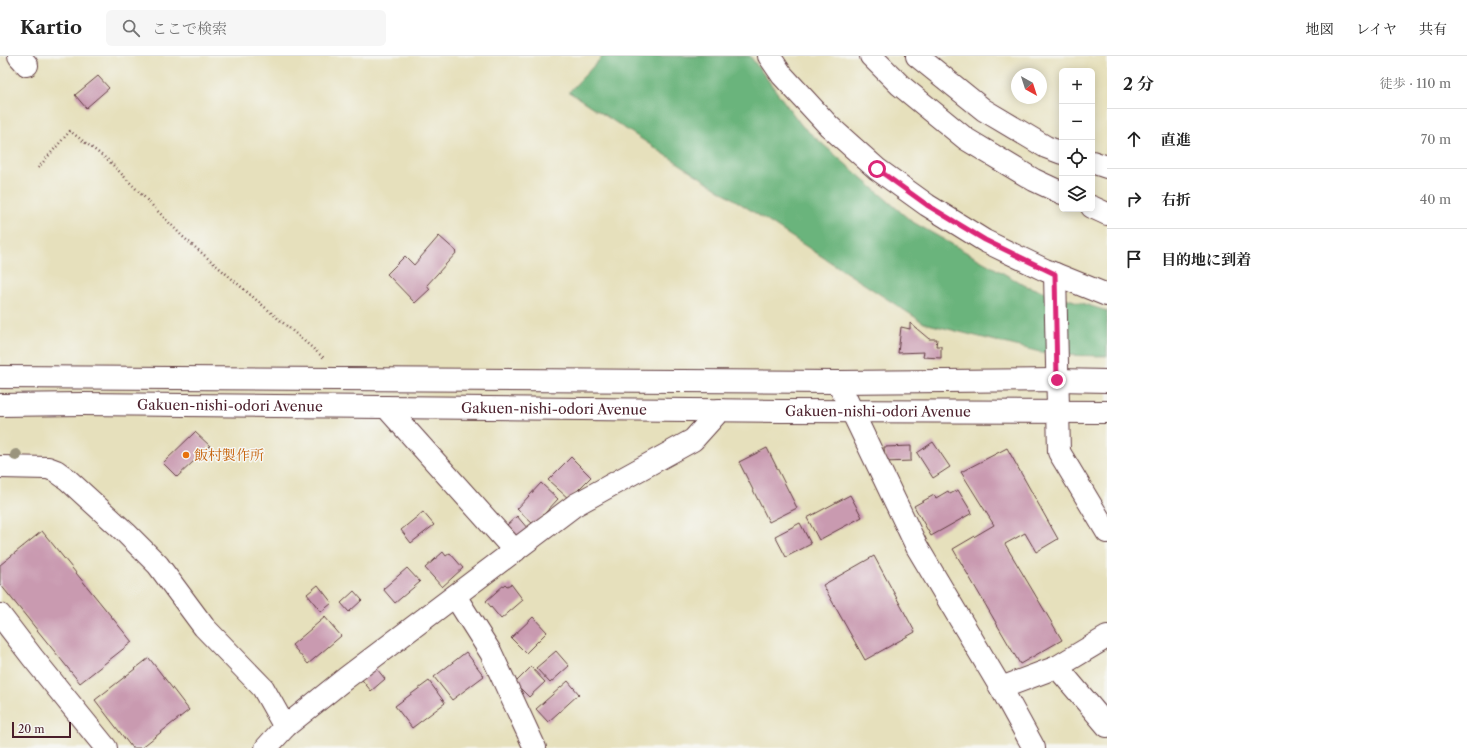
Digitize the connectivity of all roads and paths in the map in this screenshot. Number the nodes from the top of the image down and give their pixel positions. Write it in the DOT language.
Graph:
graph roads {
  1 [pos="769,56"];
  2 [pos="871,56"];
  3 [pos="917,56"];
  4 [pos="1059,152"];
  5 [pos="1095,163"];
  6 [pos="1107,167"];
  7 [pos="38,168"];
  8 [pos="1059,192"];
  9 [pos="1095,208"];
  10 [pos="1107,214"];
  11 [pos="1055,274"];
  12 [pos="1107,295"];
  13 [pos="0,377"];
  14 [pos="326,379"];
  15 [pos="1057,380"];
  16 [pos="1107,381"];
  17 [pos="838,382"];
  18 [pos="0,405"];
  19 [pos="386,407"];
  20 [pos="720,410"];
  21 [pos="1058,410"];
  22 [pos="853,411"];
  23 [pos="1107,412"];
  24 [pos="0,467"];
  25 [pos="1107,532"];
  26 [pos="515,551"];
  27 [pos="455,596"];
  28 [pos="0,615"];
  29 [pos="1107,637"];
  30 [pos="1057,667"];
  31 [pos="1001,688"];
  32 [pos="1107,726"];
  33 [pos="285,727"];
  34 [pos="106,748"];
  35 [pos="266,748"];
  36 [pos="534,748"];
  37 [pos="1034,748"];
  1 -- 11 [label="main road"];
  2 -- 8 [label="main road"];
  3 -- 4 [label="main road"];
  5 -- 6 [label="main road"];
  7 -- 14 [label="path"];
  9 -- 10 [label="main road"];
  11 -- 12 [label="main road"];
  11 -- 15 [label="main road"];
  13 -- 14 [label="main road, Gakuen-nishi-odori Avenue"];
  14 -- 17 [label="main road, Gakuen-nishi-odori Avenue"];
  15 -- 16 [label="main road, Gakuen-nishi-odori Avenue"];
  15 -- 17 [label="main road, Gakuen-nishi-odori Avenue"];
  15 -- 21 [label="main road"];
  17 -- 22 [label="main road"];
  18 -- 19 [label="main road, Gakuen-nishi-odori Avenue"];
  19 -- 20 [label="main road, Gakuen-nishi-odori Avenue"];
  19 -- 26 [label="main road"];
  20 -- 22 [label="main road, Gakuen-nishi-odori Avenue"];
  20 -- 26 [label="main road"];
  21 -- 22 [label="main road, Gakuen-nishi-odori Avenue"];
  21 -- 23 [label="main road, Gakuen-nishi-odori Avenue"];
  21 -- 25 [label="main road"];
  22 -- 31 [label="main road"];
  24 -- 33 [label="main road"];
  26 -- 27 [label="main road"];
  27 -- 33 [label="main road"];
  27 -- 36 [label="main road"];
  28 -- 34 [label="main road"];
  29 -- 30 [label="main road"];
  30 -- 31 [label="main road"];
  30 -- 32 [label="main road"];
  31 -- 37 [label="main road"];
  33 -- 35 [label="main road"];
}
